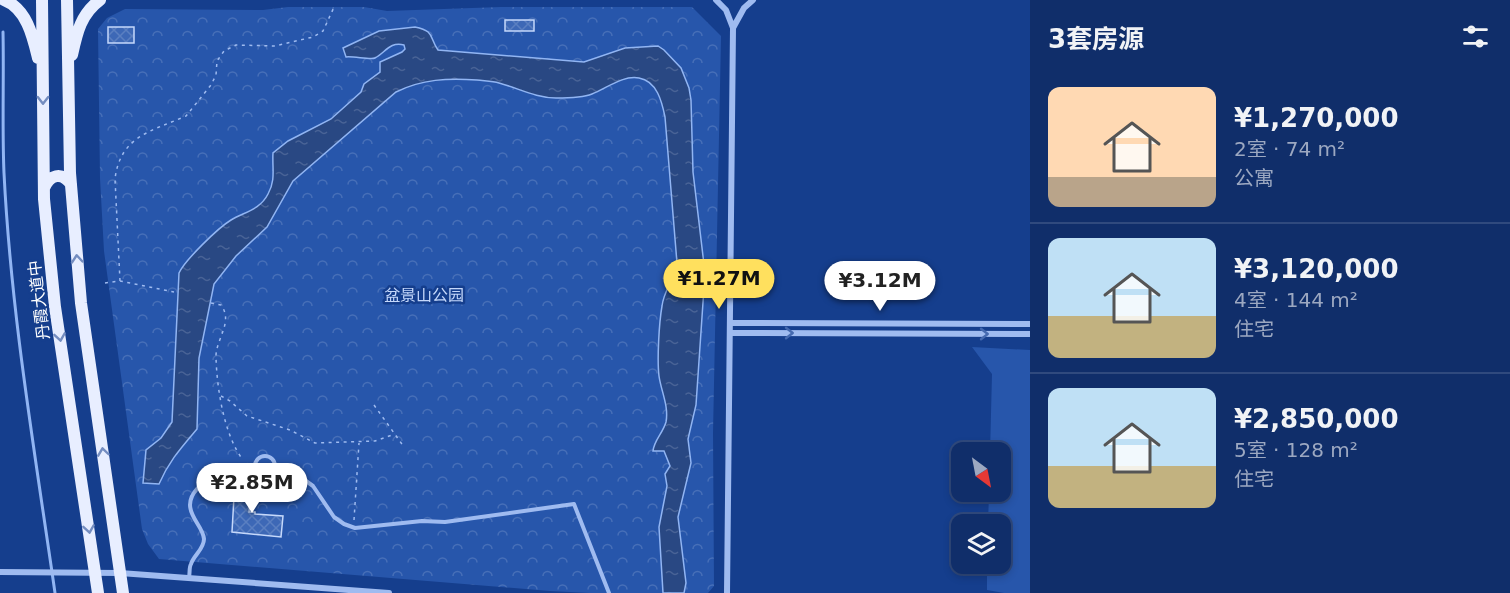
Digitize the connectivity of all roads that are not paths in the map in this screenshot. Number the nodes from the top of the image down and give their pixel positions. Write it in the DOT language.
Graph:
graph roads {
  1 [pos="4,0"];
  2 [pos="42,0"];
  3 [pos="68,0"];
  4 [pos="100,0"];
  5 [pos="716,0"];
  6 [pos="753,0"];
  7 [pos="733,28"];
  8 [pos="67,76"];
  9 [pos="43,77"];
  10 [pos="70,184"];
  11 [pos="44,188"];
  12 [pos="730,323"];
  13 [pos="1030,324"];
  14 [pos="730,333"];
  15 [pos="1030,334"];
  16 [pos="256,468"];
  17 [pos="275,469"];
  18 [pos="0,572"];
  19 [pos="95,572"];
  20 [pos="120,573"];
  21 [pos="189,577"];
  22 [pos="290,585"];
  23 [pos="98,593"];
  24 [pos="123,593"];
  25 [pos="289,593"];
  26 [pos="390,593"];
  27 [pos="609,593"];
  28 [pos="727,593"];
  1 -- 9 [label="main road"];
  2 -- 9 [label="main road, 丹霞大道中"];
  3 -- 8 [label="main road"];
  4 -- 8 [label="main road"];
  5 -- 7 [label="street"];
  6 -- 7 [label="street"];
  7 -- 12 [label="street"];
  8 -- 10 [label="main road"];
  9 -- 11 [label="main road, 丹霞大道中, one-way"];
  10 -- 11 [label="main road"];
  20 -- 10 [label="main road, one-way"];
  11 -- 19 [label="main road, 丹霞大道中, one-way"];
  12 -- 13 [label="street"];
  12 -- 14 [label="street"];
  14 -- 15 [label="street, one-way"];
  14 -- 28 [label="street"];
  16 -- 17 [label="lane"];
  16 -- 17 [label="lane"];
  16 -- 21 [label="lane"];
  17 -- 27 [label="lane"];
  18 -- 19 [label="street"];
  19 -- 20 [label="street"];
  19 -- 23 [label="main road, 丹霞大道中"];
  20 -- 21 [label="street"];
  20 -- 24 [label="main road"];
  21 -- 22 [label="street"];
  22 -- 25 [label="lane"];
  22 -- 26 [label="street"];
}
